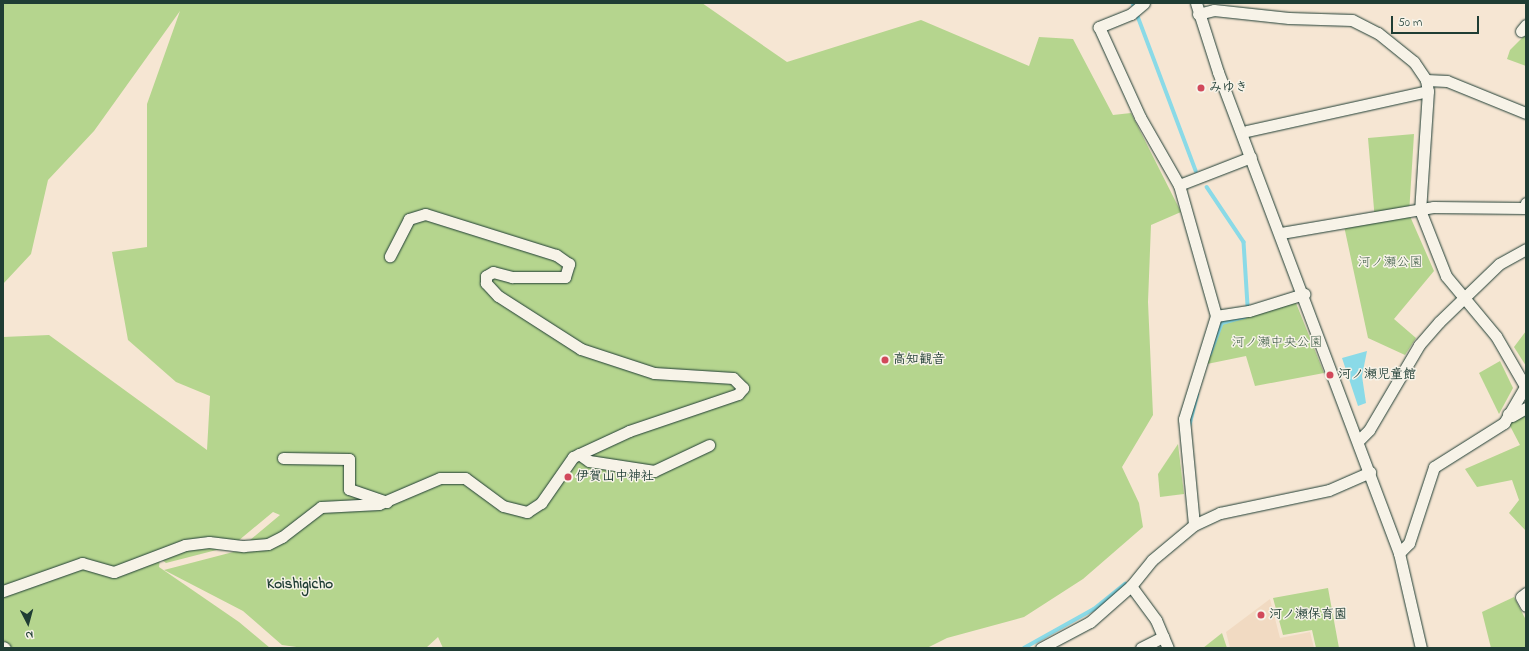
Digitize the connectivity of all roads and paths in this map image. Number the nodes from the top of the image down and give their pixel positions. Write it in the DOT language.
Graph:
graph roads {
  1 [pos="1143,4"];
  2 [pos="1197,8"];
  3 [pos="1427,85"];
  4 [pos="1526,113"];
  5 [pos="1247,132"];
  6 [pos="1251,157"];
  7 [pos="1179,185"];
  8 [pos="1420,210"];
  9 [pos="1526,210"];
  10 [pos="1280,233"];
  11 [pos="1526,249"];
  12 [pos="390,256"];
  13 [pos="1304,294"];
  14 [pos="1464,298"];
  15 [pos="1216,316"];
  16 [pos="1526,386"];
  17 [pos="1526,408"];
  18 [pos="1508,414"];
  19 [pos="1359,440"];
  20 [pos="709,445"];
  21 [pos="579,454"];
  22 [pos="283,458"];
  23 [pos="1370,472"];
  24 [pos="387,502"];
  25 [pos="1194,526"];
  26 [pos="1399,553"];
  27 [pos="1131,586"];
  28 [pos="3,591"];
  29 [pos="1526,593"];
  30 [pos="1526,606"];
  31 [pos="1163,637"];
  32 [pos="1041,648"];
  33 [pos="1141,648"];
  34 [pos="1168,648"];
  35 [pos="1421,648"];
  1 -- 7 [label="street"];
  2 -- 3 [label="street"];
  2 -- 6 [label="street"];
  3 -- 4 [label="street"];
  3 -- 5 [label="street"];
  3 -- 8 [label="street"];
  6 -- 7 [label="street"];
  6 -- 10 [label="street"];
  7 -- 15 [label="street"];
  8 -- 9 [label="street"];
  8 -- 10 [label="street"];
  8 -- 14 [label="street"];
  10 -- 13 [label="street"];
  11 -- 14 [label="street"];
  12 -- 21 [label="street"];
  13 -- 15 [label="street"];
  13 -- 19 [label="street"];
  14 -- 16 [label="street"];
  14 -- 19 [label="street"];
  15 -- 25 [label="street"];
  16 -- 18 [label="street"];
  17 -- 18 [label="street"];
  18 -- 26 [label="street"];
  19 -- 23 [label="street"];
  20 -- 21 [label="street"];
  21 -- 24 [label="street"];
  22 -- 24 [label="street"];
  23 -- 25 [label="street"];
  23 -- 26 [label="street"];
  24 -- 28 [label="street"];
  25 -- 27 [label="street"];
  26 -- 35 [label="street"];
  27 -- 31 [label="street"];
  27 -- 32 [label="street"];
  29 -- 30 [label="street"];
  31 -- 33 [label="street"];
  31 -- 34 [label="street"];
}
